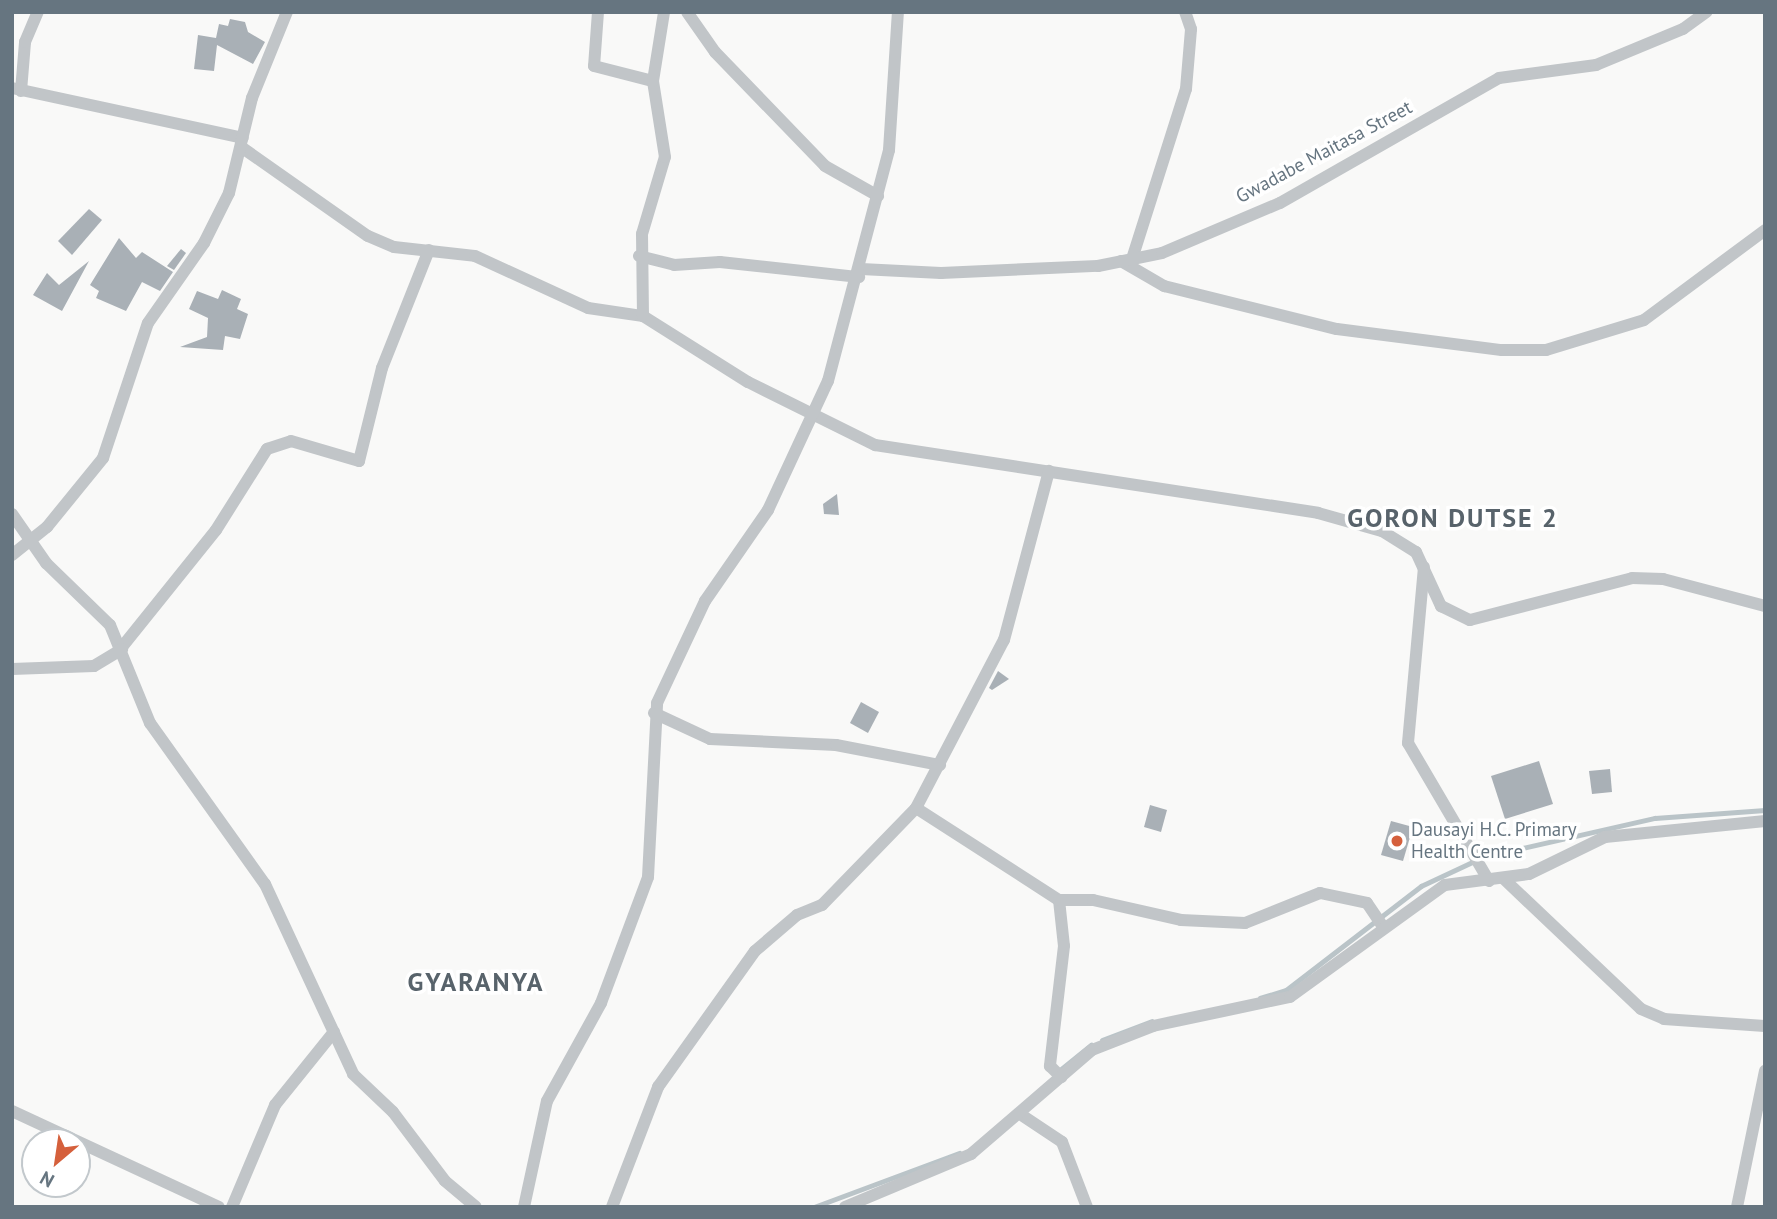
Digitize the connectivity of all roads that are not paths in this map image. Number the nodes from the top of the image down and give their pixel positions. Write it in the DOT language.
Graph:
graph roads {
  1 [pos="38,12"];
  2 [pos="287,12"];
  3 [pos="598,12"];
  4 [pos="664,12"];
  5 [pos="687,12"];
  6 [pos="898,12"];
  7 [pos="1185,12"];
  8 [pos="1706,12"];
  9 [pos="653,81"];
  10 [pos="16,89"];
  11 [pos="243,144"];
  12 [pos="878,196"];
  13 [pos="1765,230"];
  14 [pos="429,250"];
  15 [pos="639,256"];
  16 [pos="1127,260"];
  17 [pos="860,273"];
  18 [pos="643,316"];
  19 [pos="814,416"];
  20 [pos="1049,471"];
  21 [pos="12,514"];
  22 [pos="32,542"];
  23 [pos="12,555"];
  24 [pos="1424,566"];
  25 [pos="1765,606"];
  26 [pos="122,648"];
  27 [pos="12,669"];
  28 [pos="654,713"];
  29 [pos="940,765"];
  30 [pos="916,808"];
  31 [pos="1765,821"];
  32 [pos="1505,880"];
  33 [pos="1489,881"];
  34 [pos="1059,900"];
  35 [pos="1382,925"];
  36 [pos="1765,1026"];
  37 [pos="334,1032"];
  38 [pos="1765,1072"];
  39 [pos="1061,1077"];
  40 [pos="12,1111"];
  41 [pos="1023,1116"];
  42 [pos="219,1207"];
  43 [pos="232,1207"];
  44 [pos="476,1207"];
  45 [pos="524,1207"];
  46 [pos="612,1207"];
  47 [pos="845,1207"];
  48 [pos="1087,1207"];
  49 [pos="1737,1207"];
  1 -- 10 [label="street"];
  2 -- 11 [label="street"];
  3 -- 9 [label="street"];
  4 -- 9 [label="street"];
  5 -- 12 [label="street"];
  6 -- 12 [label="street"];
  7 -- 16 [label="street"];
  8 -- 16 [label="street, Gwadabe Maitasa Street"];
  9 -- 15 [label="street"];
  10 -- 11 [label="street"];
  11 -- 14 [label="street"];
  11 -- 22 [label="street"];
  12 -- 17 [label="street"];
  13 -- 16 [label="street"];
  14 -- 18 [label="street"];
  14 -- 26 [label="street"];
  15 -- 17 [label="street, Gwadabe Maitasa Street"];
  15 -- 18 [label="street"];
  16 -- 17 [label="street, Gwadabe Maitasa Street"];
  17 -- 19 [label="street"];
  18 -- 19 [label="street"];
  19 -- 20 [label="street"];
  19 -- 28 [label="street"];
  20 -- 24 [label="street"];
  20 -- 29 [label="street"];
  21 -- 22 [label="street"];
  22 -- 23 [label="street"];
  22 -- 26 [label="street"];
  24 -- 25 [label="street"];
  24 -- 33 [label="street"];
  26 -- 27 [label="street"];
  26 -- 37 [label="street"];
  28 -- 29 [label="street"];
  28 -- 45 [label="street"];
  29 -- 30 [label="street"];
  30 -- 34 [label="street"];
  30 -- 46 [label="street"];
  31 -- 32 [label="street"];
  32 -- 33 [label="street"];
  32 -- 36 [label="street"];
  33 -- 35 [label="street"];
  34 -- 35 [label="street"];
  34 -- 39 [label="street"];
  35 -- 39 [label="street"];
  37 -- 43 [label="street"];
  37 -- 44 [label="street"];
  38 -- 49 [label="street"];
  39 -- 41 [label="street"];
  40 -- 42 [label="street"];
  41 -- 47 [label="street"];
  41 -- 48 [label="street"];
}
